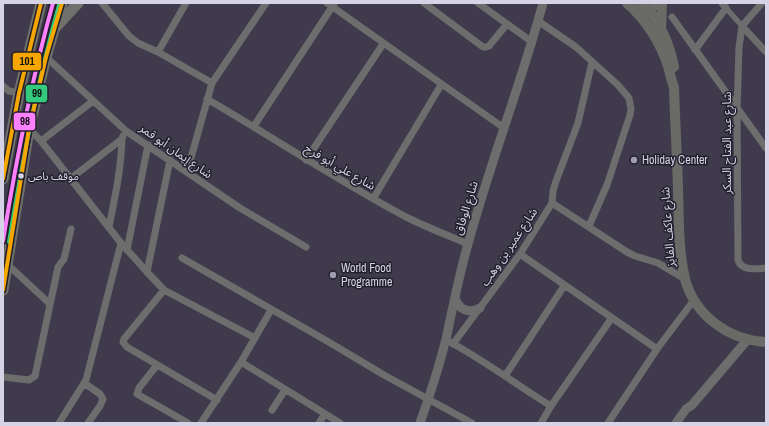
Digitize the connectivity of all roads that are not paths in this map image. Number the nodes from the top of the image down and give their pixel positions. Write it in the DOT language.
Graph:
graph roads {
  1 [pos="41,3"];
  2 [pos="62,3"];
  3 [pos="78,3"];
  4 [pos="102,3"];
  5 [pos="186,3"];
  6 [pos="266,3"];
  7 [pos="424,3"];
  8 [pos="478,3"];
  9 [pos="543,3"];
  10 [pos="627,3"];
  11 [pos="657,3"];
  12 [pos="662,3"];
  13 [pos="762,3"];
  14 [pos="331,4"];
  15 [pos="724,5"];
  16 [pos="643,9"];
  17 [pos="672,17"];
  18 [pos="538,21"];
  19 [pos="506,24"];
  20 [pos="742,26"];
  21 [pos="53,30"];
  22 [pos="661,30"];
  23 [pos="532,42"];
  24 [pos="383,44"];
  25 [pos="695,50"];
  26 [pos="158,52"];
  27 [pos="766,52"];
  28 [pos="46,57"];
  29 [pos="592,62"];
  30 [pos="212,83"];
  31 [pos="441,85"];
  32 [pos="3,86"];
  33 [pos="674,87"];
  34 [pos="19,93"];
  35 [pos="207,99"];
  36 [pos="93,101"];
  37 [pos="737,109"];
  38 [pos="254,126"];
  39 [pos="504,128"];
  40 [pos="29,129"];
  41 [pos="126,131"];
  42 [pos="122,139"];
  43 [pos="41,141"];
  44 [pos="148,145"];
  45 [pos="766,148"];
  46 [pos="170,160"];
  47 [pos="306,160"];
  48 [pos="187,172"];
  49 [pos="3,179"];
  50 [pos="70,179"];
  51 [pos="373,198"];
  52 [pos="552,203"];
  53 [pos="589,226"];
  54 [pos="109,227"];
  55 [pos="71,229"];
  56 [pos="121,243"];
  57 [pos="468,244"];
  58 [pos="306,247"];
  59 [pos="127,250"];
  60 [pos="520,254"];
  61 [pos="182,258"];
  62 [pos="8,264"];
  63 [pos="766,268"];
  64 [pos="147,272"];
  65 [pos="685,280"];
  66 [pos="564,286"];
  67 [pos="3,290"];
  68 [pos="164,290"];
  69 [pos="455,298"];
  70 [pos="694,300"];
  71 [pos="50,304"];
  72 [pos="480,308"];
  73 [pos="271,310"];
  74 [pos="611,318"];
  75 [pos="255,338"];
  76 [pos="748,339"];
  77 [pos="449,342"];
  78 [pos="766,342"];
  79 [pos="657,349"];
  80 [pos="240,362"];
  81 [pos="157,365"];
  82 [pos="505,376"];
  83 [pos="3,377"];
  84 [pos="84,384"];
  85 [pos="285,390"];
  86 [pos="217,400"];
  87 [pos="428,400"];
  88 [pos="692,405"];
  89 [pos="551,406"];
  90 [pos="272,410"];
  91 [pos="325,414"];
  92 [pos="59,423"];
  93 [pos="88,423"];
  94 [pos="188,423"];
  95 [pos="201,423"];
  96 [pos="319,423"];
  97 [pos="340,423"];
  98 [pos="420,423"];
  99 [pos="472,423"];
  100 [pos="541,423"];
  101 [pos="608,423"];
  102 [pos="676,423"];
  103 [pos="682,423"];
  1 -- 34 [label="main road"];
  2 -- 21 [label="main road"];
  3 -- 21 [label="main road"];
  4 -- 26 [label="street"];
  5 -- 26 [label="street"];
  6 -- 30 [label="street"];
  7 -- 19 [label="street"];
  8 -- 19 [label="street"];
  9 -- 18 [label="street, شارع الوفاق"];
  10 -- 16 [label="main road, شارع عاكف الفايز"];
  11 -- 16 [label="street"];
  12 -- 22 [label="main road"];
  13 -- 20 [label="street"];
  14 -- 24 [label="street"];
  14 -- 38 [label="street"];
  15 -- 20 [label="street"];
  15 -- 25 [label="street"];
  16 -- 22 [label="main road, شارع عاكف الفايز"];
  16 -- 33 [label="main road, شارع عاكف الفايز"];
  17 -- 25 [label="street"];
  18 -- 23 [label="street, شارع الوفاق"];
  18 -- 29 [label="street"];
  19 -- 23 [label="street"];
  20 -- 27 [label="street"];
  20 -- 37 [label="street, شارع عبد الفتاح السكر"];
  21 -- 28 [label="main road"];
  22 -- 33 [label="main road, شارع عاكف الفايز"];
  23 -- 39 [label="street, شارع الوفاق"];
  24 -- 31 [label="street"];
  24 -- 47 [label="street"];
  25 -- 37 [label="street"];
  26 -- 30 [label="street"];
  28 -- 36 [label="street, شارع إيمان أبو قمر"];
  28 -- 40 [label="main road"];
  29 -- 52 [label="street, شارع عمير بن وهب"];
  29 -- 53 [label="street"];
  30 -- 35 [label="street"];
  31 -- 39 [label="street"];
  31 -- 51 [label="street"];
  32 -- 34 [label="street"];
  33 -- 65 [label="main road, شارع عاكف الفايز"];
  34 -- 49 [label="main road"];
  35 -- 38 [label="street, شارع علي أبو فرح"];
  35 -- 48 [label="street"];
  36 -- 41 [label="street, شارع إيمان أبو قمر"];
  36 -- 43 [label="street"];
  37 -- 45 [label="street"];
  37 -- 63 [label="street, شارع عبد الفتاح السكر"];
  38 -- 47 [label="street, شارع علي أبو فرح"];
  39 -- 57 [label="street, شارع الوفاق"];
  40 -- 43 [label="street"];
  40 -- 62 [label="main road"];
  41 -- 42 [label="street"];
  41 -- 44 [label="street, شارع إيمان أبو قمر"];
  42 -- 50 [label="street"];
  42 -- 54 [label="street"];
  43 -- 50 [label="street"];
  44 -- 46 [label="street, شارع إيمان أبو قمر"];
  44 -- 59 [label="street"];
  46 -- 48 [label="street, شارع إيمان أبو قمر"];
  46 -- 64 [label="street"];
  47 -- 51 [label="street, شارع علي أبو فرح"];
  48 -- 58 [label="street, شارع إيمان أبو قمر"];
  50 -- 54 [label="street"];
  51 -- 57 [label="street, شارع علي أبو فرح"];
  52 -- 53 [label="street"];
  52 -- 60 [label="street, شارع عمير بن وهب"];
  53 -- 65 [label="street"];
  54 -- 56 [label="street"];
  55 -- 71 [label="street"];
  56 -- 59 [label="street"];
  56 -- 84 [label="street"];
  57 -- 69 [label="street, شارع الوفاق"];
  59 -- 64 [label="street"];
  60 -- 66 [label="street"];
  60 -- 72 [label="street, شارع عمير بن وهب"];
  61 -- 73 [label="street"];
  62 -- 67 [label="main road"];
  62 -- 71 [label="street"];
  64 -- 68 [label="street"];
  65 -- 70 [label="main road, شارع عاكف الفايز"];
  66 -- 74 [label="street"];
  66 -- 82 [label="street"];
  68 -- 75 [label="street"];
  68 -- 81 [label="street"];
  69 -- 72 [label="street"];
  69 -- 77 [label="street, شارع الوفاق"];
  70 -- 76 [label="main road, شارع عاكف الفايز"];
  70 -- 79 [label="street"];
  71 -- 83 [label="street"];
  72 -- 77 [label="street, شارع عمير بن وهب"];
  73 -- 75 [label="street"];
  73 -- 87 [label="street"];
  74 -- 79 [label="street"];
  74 -- 89 [label="street"];
  75 -- 80 [label="street"];
  76 -- 78 [label="main road, شارع عاكف الفايز"];
  76 -- 88 [label="street"];
  77 -- 82 [label="street"];
  77 -- 87 [label="street, شارع الوفاق"];
  79 -- 101 [label="street"];
  80 -- 85 [label="street"];
  80 -- 86 [label="street"];
  81 -- 86 [label="street"];
  81 -- 94 [label="street"];
  82 -- 89 [label="street"];
  84 -- 92 [label="street"];
  84 -- 93 [label="street"];
  85 -- 90 [label="street"];
  85 -- 91 [label="street"];
  86 -- 95 [label="street"];
  87 -- 98 [label="street, شارع الوفاق"];
  87 -- 99 [label="street"];
  88 -- 102 [label="street"];
  88 -- 103 [label="street"];
  89 -- 100 [label="street"];
  91 -- 96 [label="street"];
  91 -- 97 [label="street"];
}
